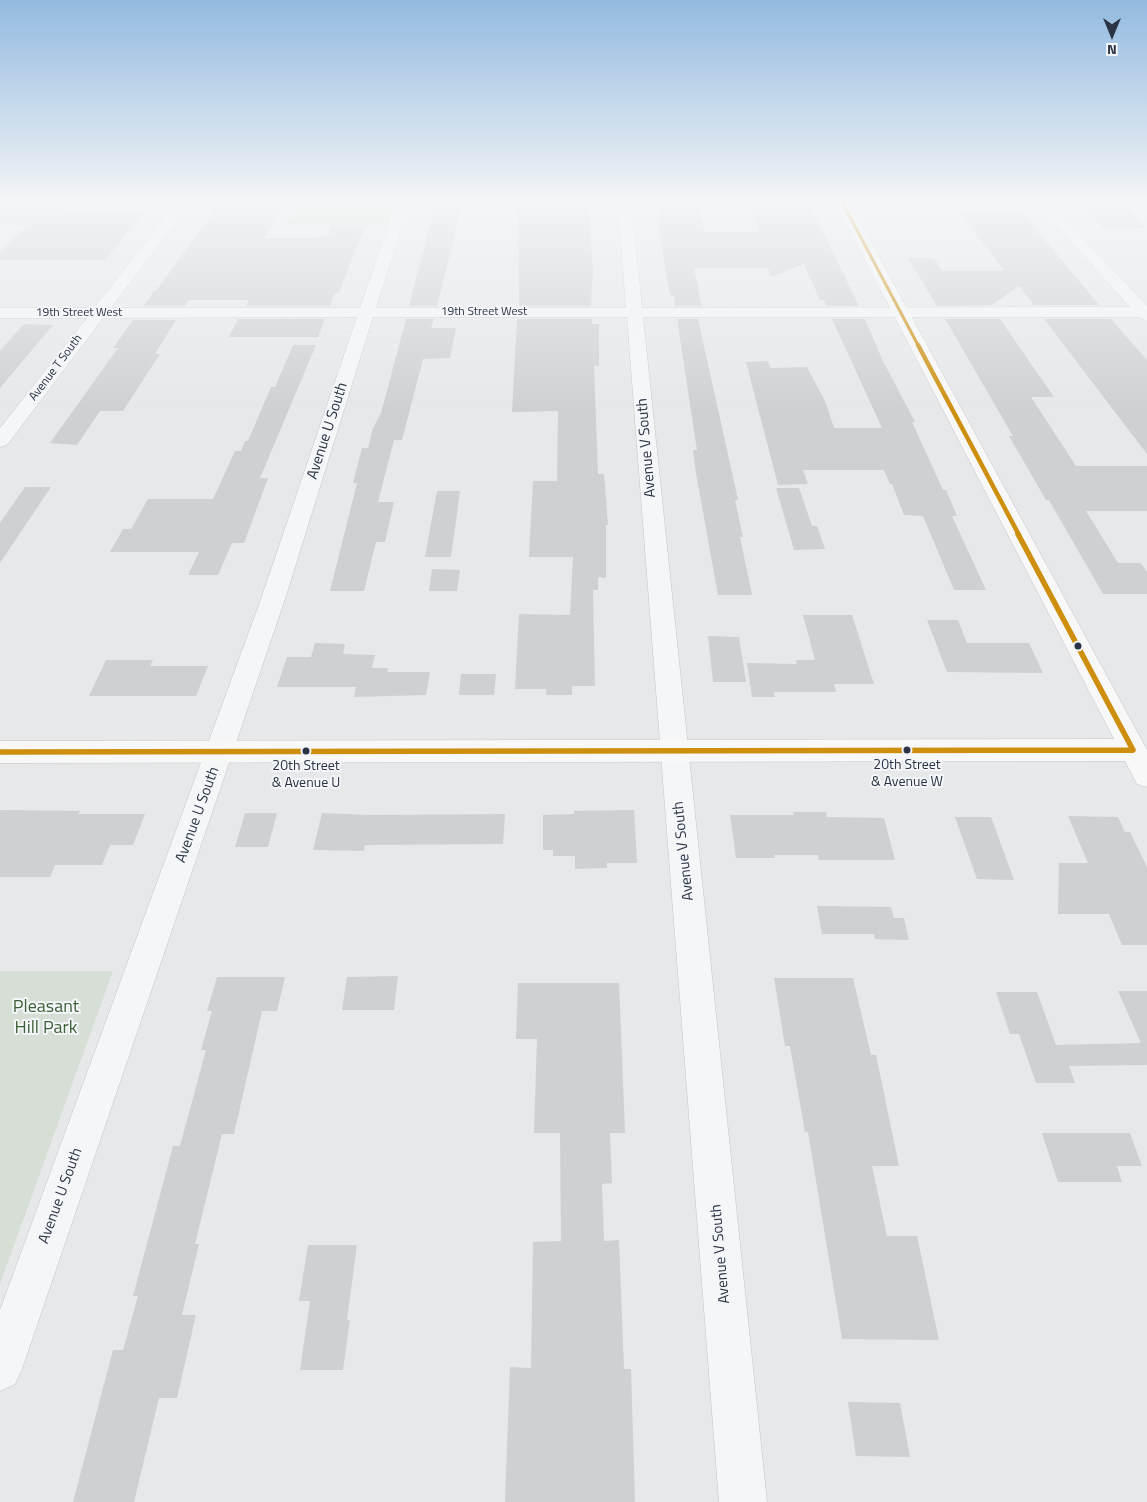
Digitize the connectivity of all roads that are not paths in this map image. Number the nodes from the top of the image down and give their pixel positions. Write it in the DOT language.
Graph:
graph roads {
  1 [pos="131,270"];
  2 [pos="380,270"];
  3 [pos="631,270"];
  4 [pos="878,270"];
  5 [pos="1106,270"];
  6 [pos="635,312"];
  7 [pos="900,312"];
  8 [pos="0,313"];
  9 [pos="98,313"];
  10 [pos="366,313"];
  11 [pos="1146,313"];
  12 [pos="0,442"];
  13 [pos="1140,749"];
  14 [pos="674,750"];
  15 [pos="0,752"];
  16 [pos="220,752"];
  17 [pos="1147,776"];
  18 [pos="0,1369"];
  19 [pos="743,1502"];
  1 -- 9 [label="street, Avenue T South"];
  2 -- 10 [label="street, Avenue U South"];
  3 -- 6 [label="street, Avenue V South"];
  4 -- 7 [label="street"];
  5 -- 11 [label="street"];
  6 -- 7 [label="street, 19th Street West"];
  6 -- 10 [label="street, 19th Street West"];
  6 -- 14 [label="street, Avenue V South"];
  7 -- 11 [label="street, 19th Street West"];
  7 -- 13 [label="street"];
  8 -- 9 [label="street, 19th Street West"];
  9 -- 10 [label="street, 19th Street West"];
  9 -- 12 [label="street, Avenue T South"];
  10 -- 16 [label="street, Avenue U South"];
  13 -- 14 [label="street"];
  13 -- 17 [label="street"];
  14 -- 16 [label="street"];
  14 -- 19 [label="street, Avenue V South"];
  15 -- 16 [label="street"];
  16 -- 18 [label="street, Avenue U South"];
}
